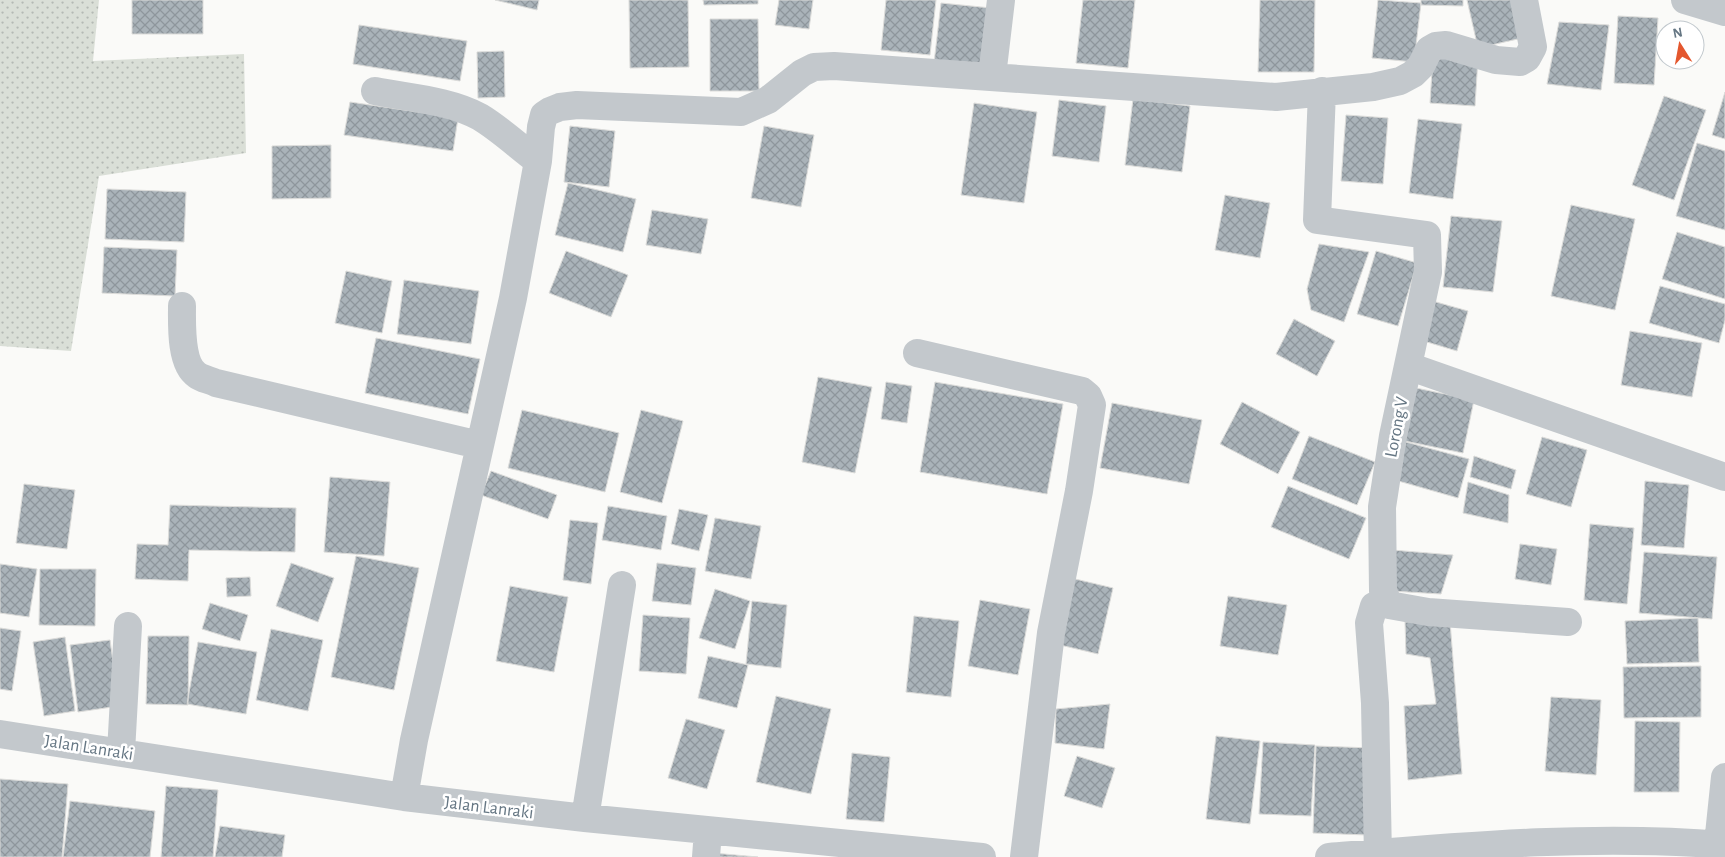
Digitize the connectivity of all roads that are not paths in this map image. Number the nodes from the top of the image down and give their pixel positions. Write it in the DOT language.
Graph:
graph roads {
  1 [pos="1001,0"];
  2 [pos="1524,0"];
  3 [pos="1685,0"];
  4 [pos="1725,12"];
  5 [pos="992,76"];
  6 [pos="376,91"];
  7 [pos="1322,92"];
  8 [pos="538,161"];
  9 [pos="182,306"];
  10 [pos="917,353"];
  11 [pos="1408,366"];
  12 [pos="479,445"];
  13 [pos="1725,477"];
  14 [pos="622,585"];
  15 [pos="1385,600"];
  16 [pos="1568,622"];
  17 [pos="128,626"];
  18 [pos="0,734"];
  19 [pos="121,752"];
  20 [pos="1725,778"];
  21 [pos="404,797"];
  22 [pos="585,818"];
  23 [pos="707,844"];
  24 [pos="1722,845"];
  25 [pos="1663,850"];
  26 [pos="948,855"];
  27 [pos="1378,855"];
  28 [pos="982,857"];
  29 [pos="1024,857"];
  30 [pos="1329,857"];
  1 -- 5 [label="street"];
  2 -- 7 [label="street"];
  3 -- 4 [label="street"];
  5 -- 7 [label="street"];
  5 -- 8 [label="street"];
  6 -- 8 [label="street"];
  7 -- 11 [label="street, Lorong V"];
  8 -- 12 [label="street"];
  9 -- 12 [label="street"];
  10 -- 29 [label="street"];
  11 -- 13 [label="street"];
  11 -- 15 [label="street, Lorong V"];
  12 -- 21 [label="street"];
  14 -- 22 [label="street"];
  15 -- 16 [label="street"];
  15 -- 27 [label="street"];
  17 -- 19 [label="street"];
  18 -- 19 [label="street, Jalan Lanraki"];
  19 -- 21 [label="street, Jalan Lanraki"];
  20 -- 24 [label="street"];
  21 -- 22 [label="street, Jalan Lanraki"];
  22 -- 23 [label="street, Jalan Lanraki"];
  23 -- 26 [label="street, Jalan Lanraki"];
  24 -- 25 [label="street"];
  25 -- 27 [label="street"];
  26 -- 28 [label="street, Jalan Lanraki"];
  27 -- 30 [label="street"];
}
